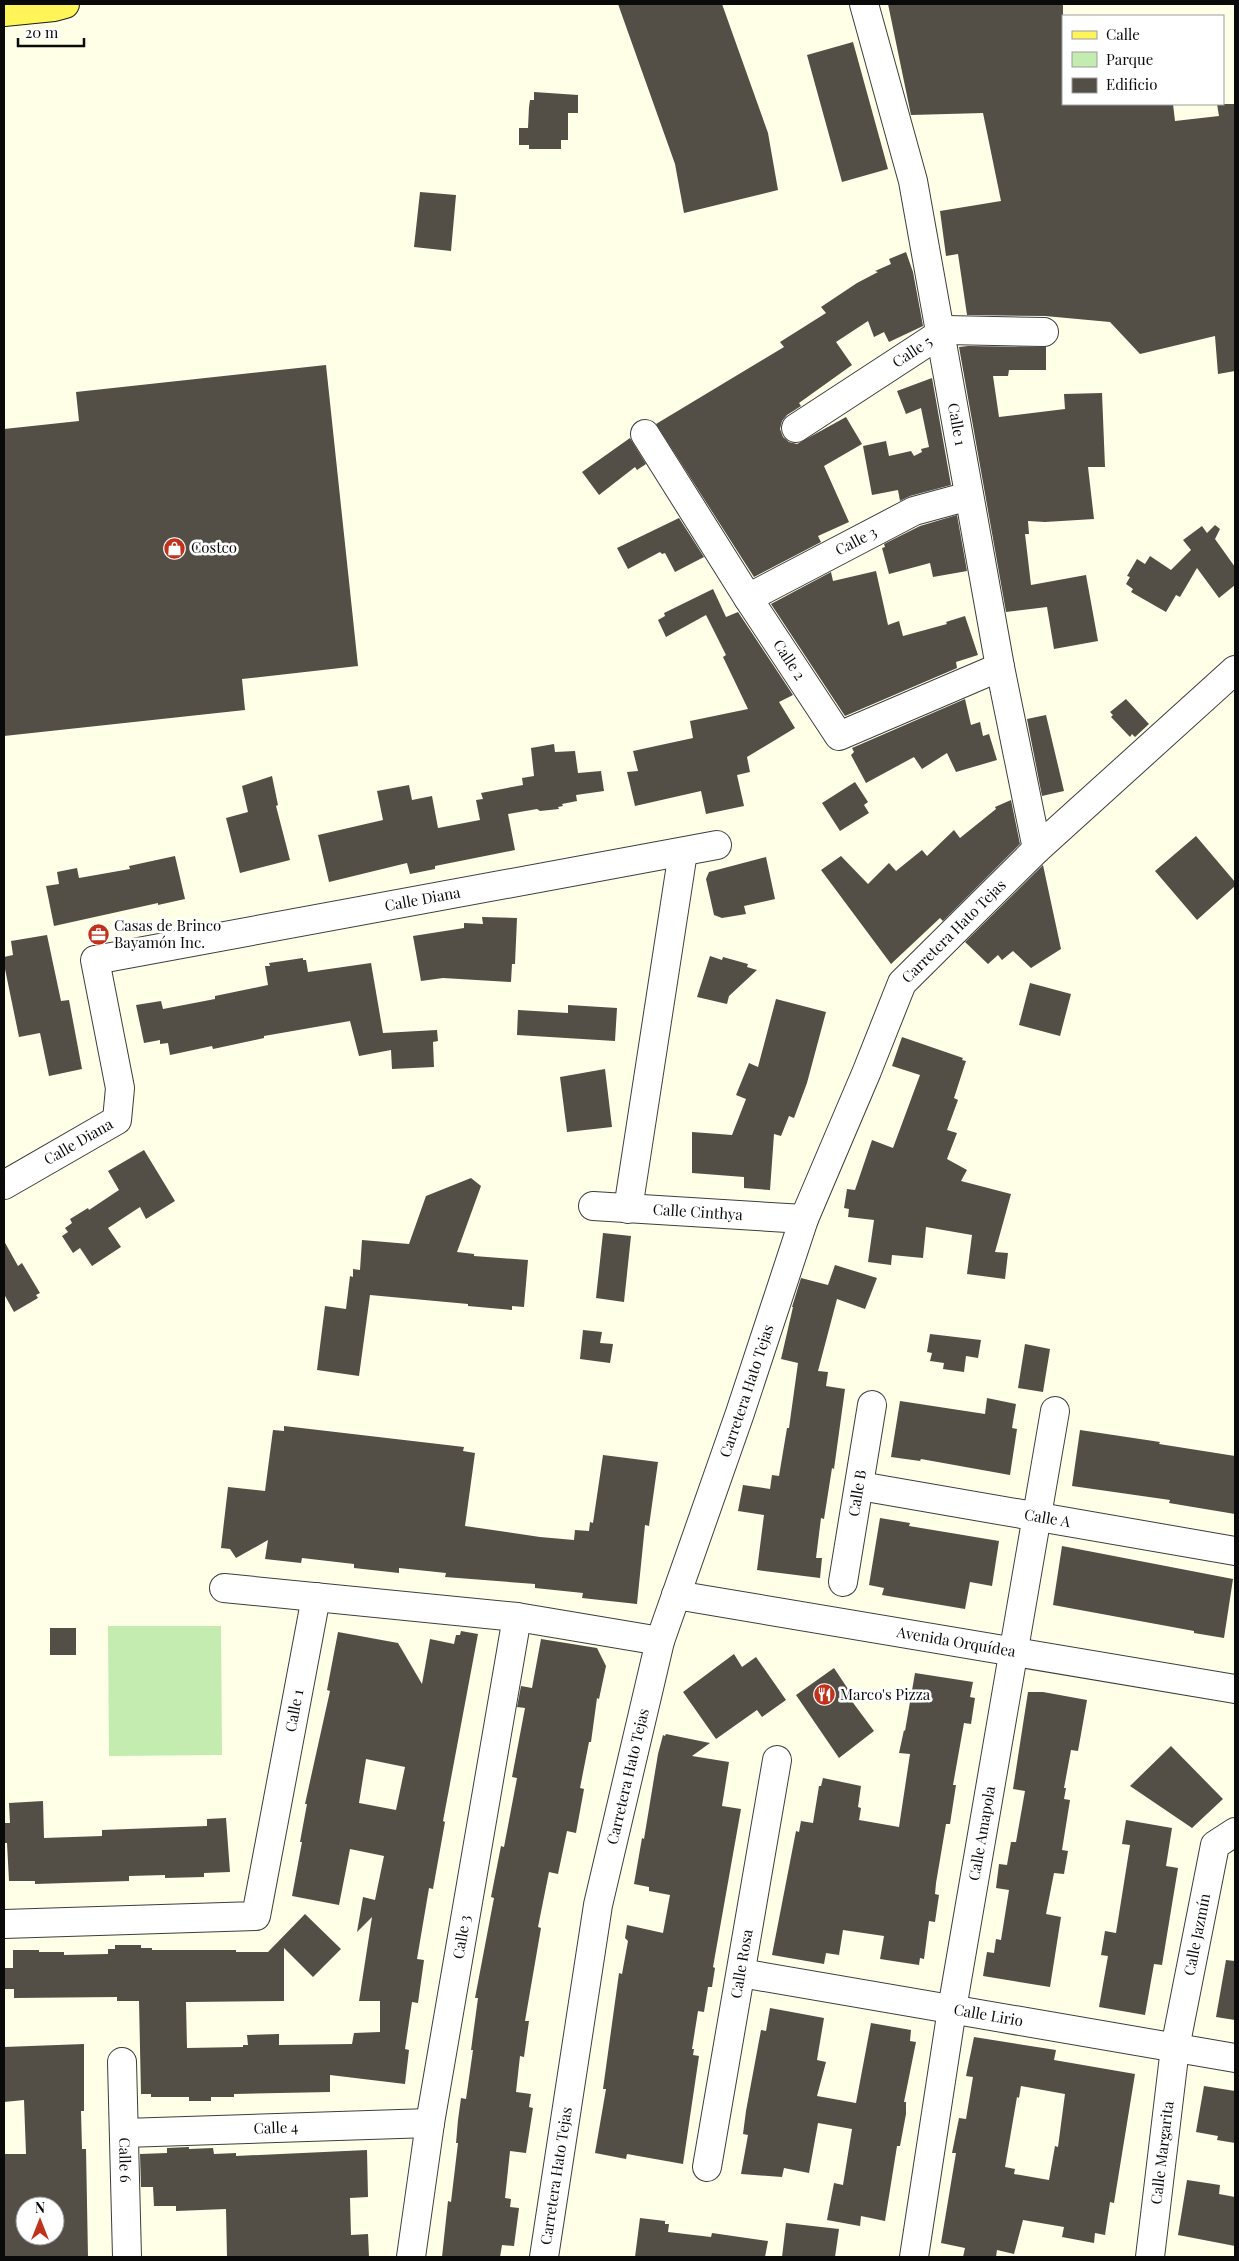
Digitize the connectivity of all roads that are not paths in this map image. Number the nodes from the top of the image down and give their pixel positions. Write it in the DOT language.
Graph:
graph roads {
  1 [pos="65,4"];
  2 [pos="864,4"];
  3 [pos="4,12"];
  4 [pos="1044,332"];
  5 [pos="941,334"];
  6 [pos="796,428"];
  7 [pos="645,434"];
  8 [pos="970,496"];
  9 [pos="748,598"];
  10 [pos="1000,667"];
  11 [pos="1235,670"];
  12 [pos="717,845"];
  13 [pos="1037,849"];
  14 [pos="683,852"];
  15 [pos="4,1184"];
  16 [pos="593,1206"];
  17 [pos="628,1209"];
  18 [pos="804,1218"];
  19 [pos="872,1405"];
  20 [pos="1055,1410"];
  21 [pos="860,1486"];
  22 [pos="1036,1516"];
  23 [pos="1235,1551"];
  24 [pos="843,1582"];
  25 [pos="224,1588"];
  26 [pos="676,1595"];
  27 [pos="316,1597"];
  28 [pos="517,1618"];
  29 [pos="660,1641"];
  30 [pos="1013,1650"];
  31 [pos="1235,1689"];
  32 [pos="777,1760"];
  33 [pos="1235,1832"];
  34 [pos="4,1924"];
  35 [pos="741,1973"];
  36 [pos="952,2009"];
  37 [pos="1175,2048"];
  38 [pos="1235,2058"];
  39 [pos="122,2062"];
  40 [pos="430,2123"];
  41 [pos="124,2132"];
  42 [pos="708,2167"];
  43 [pos="127,2257"];
  44 [pos="411,2257"];
  45 [pos="544,2257"];
  46 [pos="914,2257"];
  47 [pos="1150,2257"];
  1 -- 3 [label="main road"];
  2 -- 5 [label="street, Calle 1"];
  4 -- 5 [label="street, Calle 5"];
  5 -- 6 [label="street, Calle 5"];
  5 -- 8 [label="street, Calle 1"];
  7 -- 9 [label="street, Calle 2"];
  8 -- 9 [label="street, Calle 3"];
  8 -- 10 [label="street, Calle 1"];
  9 -- 10 [label="street, Calle 2"];
  10 -- 13 [label="street, Calle 1"];
  11 -- 13 [label="street, Carretera Hato Tejas"];
  12 -- 14 [label="street"];
  13 -- 18 [label="street, Carretera Hato Tejas"];
  14 -- 15 [label="street, Calle Diana"];
  14 -- 17 [label="street"];
  16 -- 17 [label="street, Calle Cinthya"];
  17 -- 18 [label="street, Calle Cinthya"];
  18 -- 26 [label="street, Carretera Hato Tejas"];
  19 -- 21 [label="street, Calle B"];
  20 -- 22 [label="street, Calle Amapola"];
  21 -- 22 [label="street, Calle A"];
  21 -- 24 [label="street, Calle B"];
  22 -- 23 [label="street, Calle A"];
  22 -- 30 [label="street, Calle Amapola"];
  25 -- 27 [label="street"];
  26 -- 29 [label="street, Carretera Hato Tejas"];
  26 -- 30 [label="street, Avenida Orquídea"];
  27 -- 28 [label="street"];
  27 -- 34 [label="street, Calle 1"];
  28 -- 29 [label="street"];
  28 -- 40 [label="street, Calle 3"];
  29 -- 45 [label="street, Carretera Hato Tejas"];
  30 -- 31 [label="street, Avenida Orquídea"];
  30 -- 36 [label="street, Calle Amapola"];
  32 -- 35 [label="street, Calle Rosa"];
  33 -- 37 [label="street, Calle Jazmín"];
  35 -- 36 [label="street, Calle Lirio"];
  35 -- 42 [label="street, Calle Rosa"];
  36 -- 37 [label="street, Calle Lirio"];
  36 -- 46 [label="street, Calle Amapola"];
  37 -- 38 [label="street, Calle Lirio"];
  37 -- 47 [label="street, Calle Margarita"];
  39 -- 41 [label="street, Calle 6"];
  40 -- 41 [label="street, Calle 4"];
  40 -- 44 [label="street, Calle 3"];
  41 -- 43 [label="street, Calle 6"];
}
